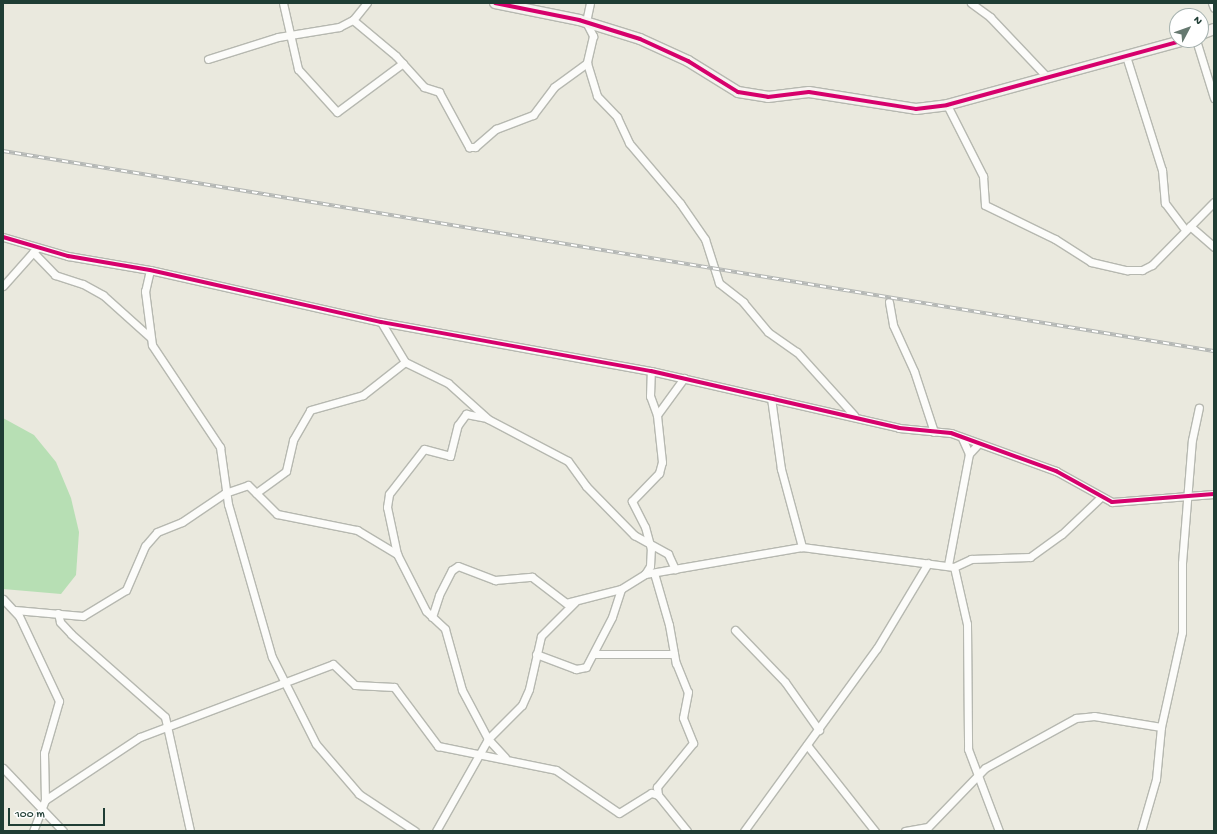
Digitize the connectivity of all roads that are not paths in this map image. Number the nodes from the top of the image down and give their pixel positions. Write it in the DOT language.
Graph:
graph roads {
  1 [pos="283,3"];
  2 [pos="367,3"];
  3 [pos="495,3"];
  4 [pos="590,3"];
  5 [pos="971,3"];
  6 [pos="1212,3"];
  7 [pos="1214,8"];
  8 [pos="353,20"];
  9 [pos="586,22"];
  10 [pos="292,34"];
  11 [pos="1169,44"];
  12 [pos="1198,48"];
  13 [pos="1126,56"];
  14 [pos="208,59"];
  15 [pos="403,63"];
  16 [pos="587,63"];
  17 [pos="1048,77"];
  18 [pos="1214,98"];
  19 [pos="947,105"];
  20 [pos="1214,202"];
  21 [pos="1187,228"];
  22 [pos="3,238"];
  23 [pos="40,246"];
  24 [pos="1214,247"];
  25 [pos="33,252"];
  26 [pos="150,270"];
  27 [pos="3,286"];
  28 [pos="889,302"];
  29 [pos="381,322"];
  30 [pos="151,338"];
  31 [pos="405,362"];
  32 [pos="651,371"];
  33 [pos="684,378"];
  34 [pos="771,398"];
  35 [pos="1199,408"];
  36 [pos="657,415"];
  37 [pos="854,415"];
  38 [pos="488,419"];
  39 [pos="934,432"];
  40 [pos="962,438"];
  41 [pos="977,445"];
  42 [pos="969,454"];
  43 [pos="225,492"];
  44 [pos="256,493"];
  45 [pos="1214,494"];
  46 [pos="1190,496"];
  47 [pos="1101,497"];
  48 [pos="648,541"];
  49 [pos="802,547"];
  50 [pos="398,554"];
  51 [pos="928,563"];
  52 [pos="951,566"];
  53 [pos="675,569"];
  54 [pos="654,573"];
  55 [pos="645,574"];
  56 [pos="621,589"];
  57 [pos="3,599"];
  58 [pos="575,602"];
  59 [pos="15,610"];
  60 [pos="58,614"];
  61 [pos="432,617"];
  62 [pos="735,630"];
  63 [pos="536,654"];
  64 [pos="594,654"];
  65 [pos="674,654"];
  66 [pos="285,682"];
  67 [pos="168,725"];
  68 [pos="1161,727"];
  69 [pos="819,730"];
  70 [pos="488,739"];
  71 [pos="807,746"];
  72 [pos="480,754"];
  73 [pos="506,758"];
  74 [pos="3,768"];
  75 [pos="976,776"];
  76 [pos="658,795"];
  77 [pos="45,800"];
  78 [pos="41,811"];
  79 [pos="33,831"];
  80 [pos="63,831"];
  81 [pos="190,831"];
  82 [pos="415,831"];
  83 [pos="436,831"];
  84 [pos="687,831"];
  85 [pos="744,831"];
  86 [pos="875,831"];
  87 [pos="905,831"];
  88 [pos="999,831"];
  89 [pos="1141,831"];
  1 -- 10 [label="street"];
  2 -- 8 [label="street"];
  3 -- 9 [label="street"];
  4 -- 9 [label="street"];
  5 -- 17 [label="street"];
  6 -- 7 [label="street"];
  8 -- 10 [label="street"];
  8 -- 15 [label="street"];
  9 -- 16 [label="street"];
  9 -- 19 [label="street"];
  10 -- 14 [label="street"];
  10 -- 15 [label="street"];
  11 -- 13 [label="street"];
  12 -- 18 [label="street"];
  13 -- 17 [label="street"];
  13 -- 21 [label="street"];
  15 -- 16 [label="street"];
  16 -- 37 [label="street"];
  17 -- 19 [label="street"];
  19 -- 21 [label="street"];
  20 -- 21 [label="street"];
  21 -- 24 [label="street"];
  22 -- 23 [label="street"];
  23 -- 25 [label="street"];
  23 -- 26 [label="street"];
  25 -- 27 [label="street"];
  25 -- 30 [label="street"];
  26 -- 29 [label="street"];
  26 -- 30 [label="street"];
  28 -- 39 [label="street"];
  29 -- 31 [label="street"];
  29 -- 32 [label="street"];
  30 -- 43 [label="street"];
  31 -- 38 [label="street"];
  31 -- 44 [label="street"];
  32 -- 33 [label="street"];
  32 -- 36 [label="street"];
  33 -- 34 [label="street"];
  33 -- 36 [label="street"];
  34 -- 37 [label="street"];
  34 -- 49 [label="street"];
  35 -- 46 [label="street"];
  36 -- 48 [label="street"];
  37 -- 39 [label="street"];
  38 -- 48 [label="street"];
  38 -- 50 [label="street"];
  39 -- 40 [label="street"];
  40 -- 41 [label="street"];
  40 -- 42 [label="street"];
  41 -- 42 [label="street"];
  41 -- 47 [label="street"];
  42 -- 52 [label="street"];
  43 -- 44 [label="street"];
  43 -- 60 [label="street"];
  43 -- 66 [label="street"];
  44 -- 50 [label="street"];
  45 -- 46 [label="street"];
  46 -- 47 [label="street"];
  46 -- 68 [label="street"];
  47 -- 52 [label="street"];
  48 -- 53 [label="street"];
  48 -- 55 [label="street"];
  49 -- 51 [label="street"];
  49 -- 53 [label="street"];
  50 -- 61 [label="street"];
  51 -- 52 [label="street"];
  51 -- 69 [label="street"];
  52 -- 75 [label="street"];
  53 -- 54 [label="street"];
  54 -- 55 [label="street"];
  54 -- 65 [label="street"];
  55 -- 56 [label="street"];
  56 -- 58 [label="street"];
  56 -- 64 [label="street"];
  57 -- 59 [label="street"];
  58 -- 61 [label="street"];
  58 -- 63 [label="street"];
  59 -- 60 [label="street"];
  59 -- 77 [label="street"];
  60 -- 67 [label="street"];
  61 -- 70 [label="street"];
  62 -- 69 [label="street"];
  63 -- 64 [label="street"];
  63 -- 70 [label="street"];
  64 -- 65 [label="street"];
  65 -- 76 [label="street"];
  66 -- 67 [label="street"];
  66 -- 72 [label="street"];
  66 -- 82 [label="street"];
  67 -- 77 [label="street"];
  67 -- 81 [label="street"];
  68 -- 75 [label="street"];
  68 -- 89 [label="street"];
  69 -- 71 [label="street"];
  70 -- 72 [label="street"];
  70 -- 73 [label="street"];
  71 -- 85 [label="street"];
  71 -- 86 [label="street"];
  72 -- 73 [label="street"];
  72 -- 83 [label="street"];
  73 -- 76 [label="street"];
  74 -- 78 [label="street"];
  75 -- 87 [label="street"];
  75 -- 88 [label="street"];
  76 -- 84 [label="street"];
  77 -- 78 [label="street"];
  78 -- 79 [label="street"];
  78 -- 80 [label="street"];
}
